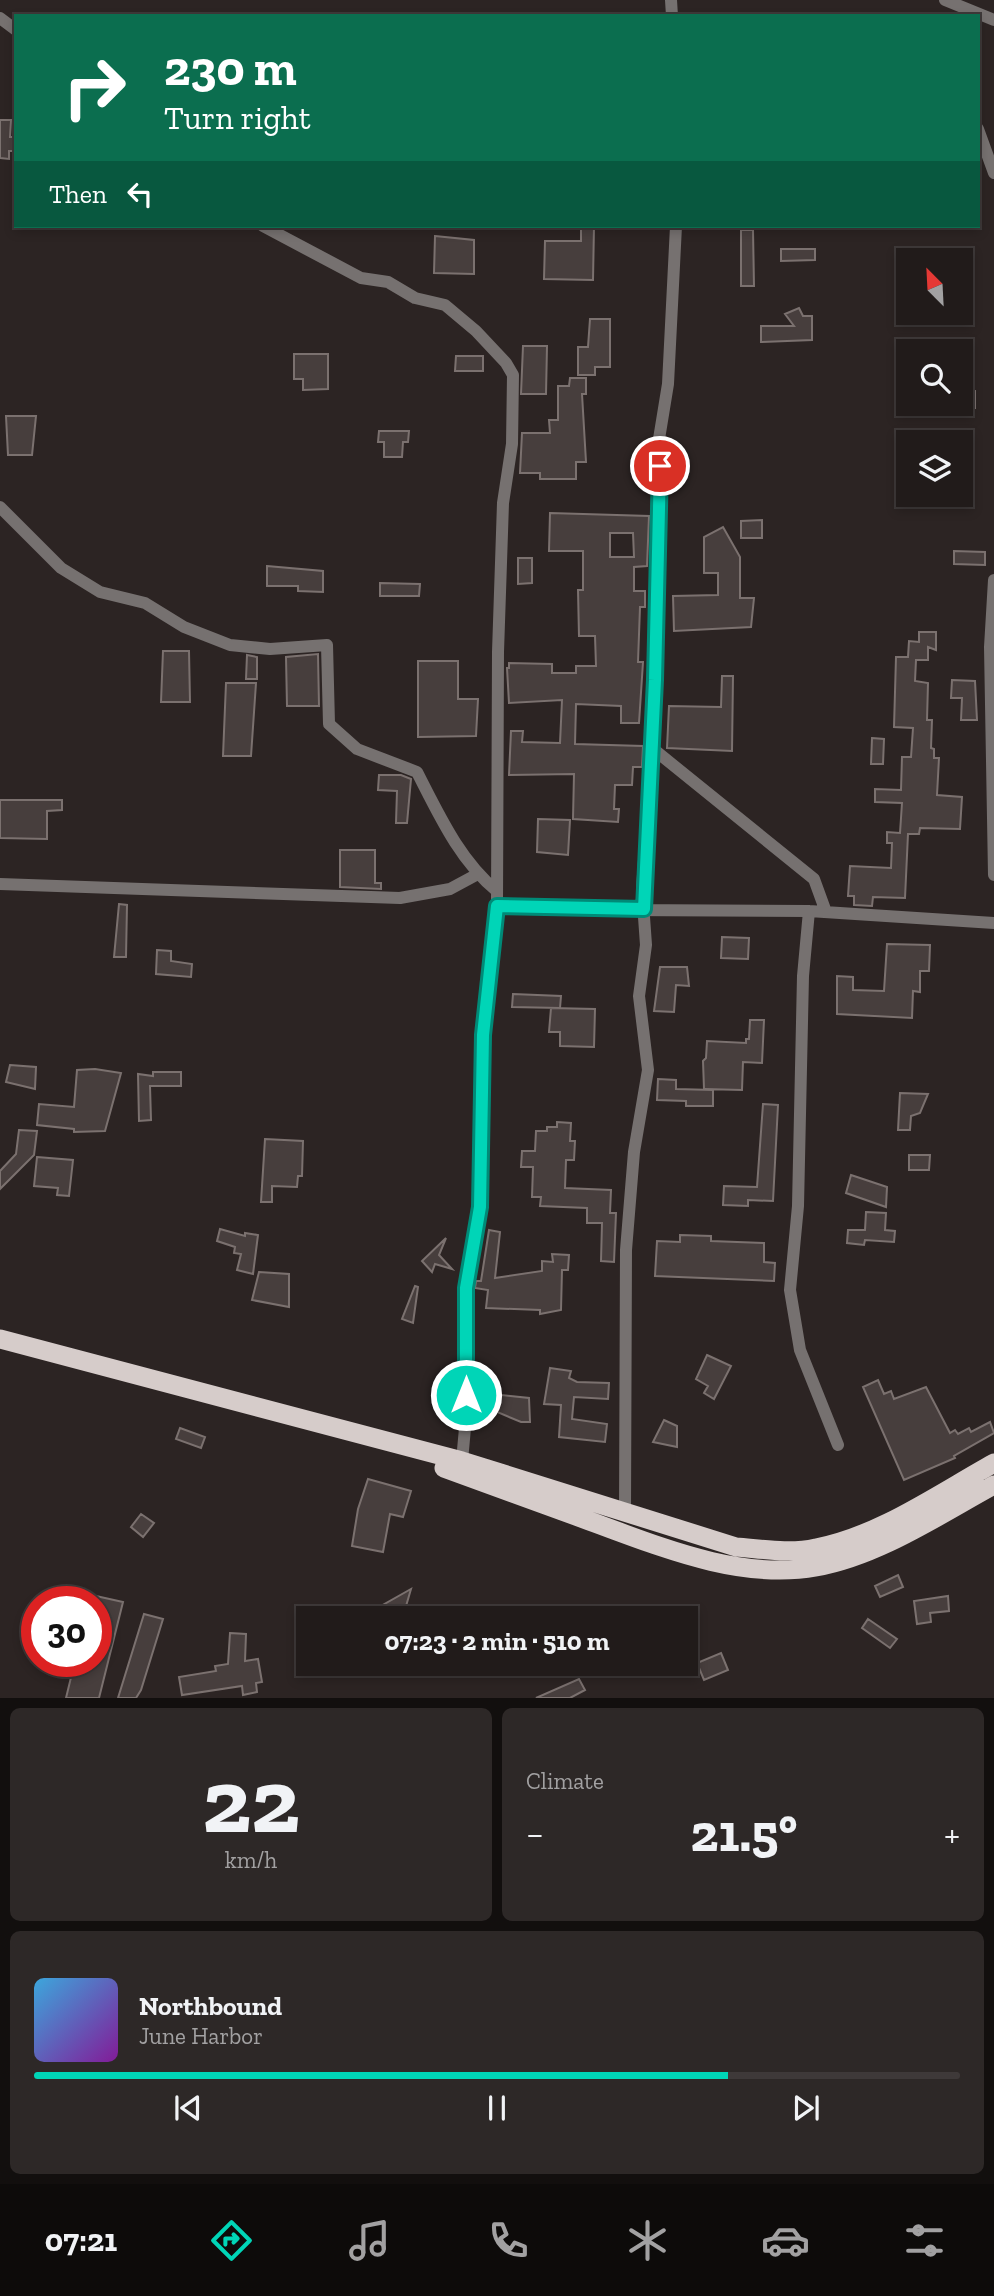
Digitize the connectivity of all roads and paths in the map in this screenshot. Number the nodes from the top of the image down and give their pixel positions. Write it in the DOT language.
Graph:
graph roads {
  1 [pos="953,5"];
  2 [pos="978,14"];
  3 [pos="980,134"];
  4 [pos="994,173"];
  5 [pos="267,228"];
  6 [pos="676,228"];
  7 [pos="0,507"];
  8 [pos="994,580"];
  9 [pos="652,748"];
  10 [pos="476,875"];
  11 [pos="994,875"];
  12 [pos="0,884"];
  13 [pos="497,891"];
  14 [pos="497,906"];
  15 [pos="644,909"];
  16 [pos="809,911"];
  17 [pos="827,912"];
  18 [pos="994,923"];
  19 [pos="0,1339"];
  20 [pos="351,1433"];
  21 [pos="838,1445"];
  22 [pos="462,1461"];
  23 [pos="994,1463"];
  24 [pos="994,1485"];
  25 [pos="625,1512"];
  1 -- 2 [label="street"];
  3 -- 4 [label="street"];
  5 -- 13 [label="street"];
  6 -- 9 [label="street"];
  7 -- 10 [label="street"];
  8 -- 11 [label="street"];
  9 -- 15 [label="street"];
  9 -- 17 [label="street"];
  10 -- 12 [label="street"];
  10 -- 13 [label="street"];
  13 -- 14 [label="street"];
  14 -- 15 [label="street"];
  14 -- 22 [label="street"];
  15 -- 16 [label="street"];
  15 -- 25 [label="street"];
  16 -- 17 [label="street"];
  16 -- 21 [label="street"];
  17 -- 18 [label="street"];
  19 -- 20 [label="highway"];
  20 -- 22 [label="highway"];
  20 -- 24 [label="highway"];
  22 -- 25 [label="highway"];
  23 -- 25 [label="highway"];
}
